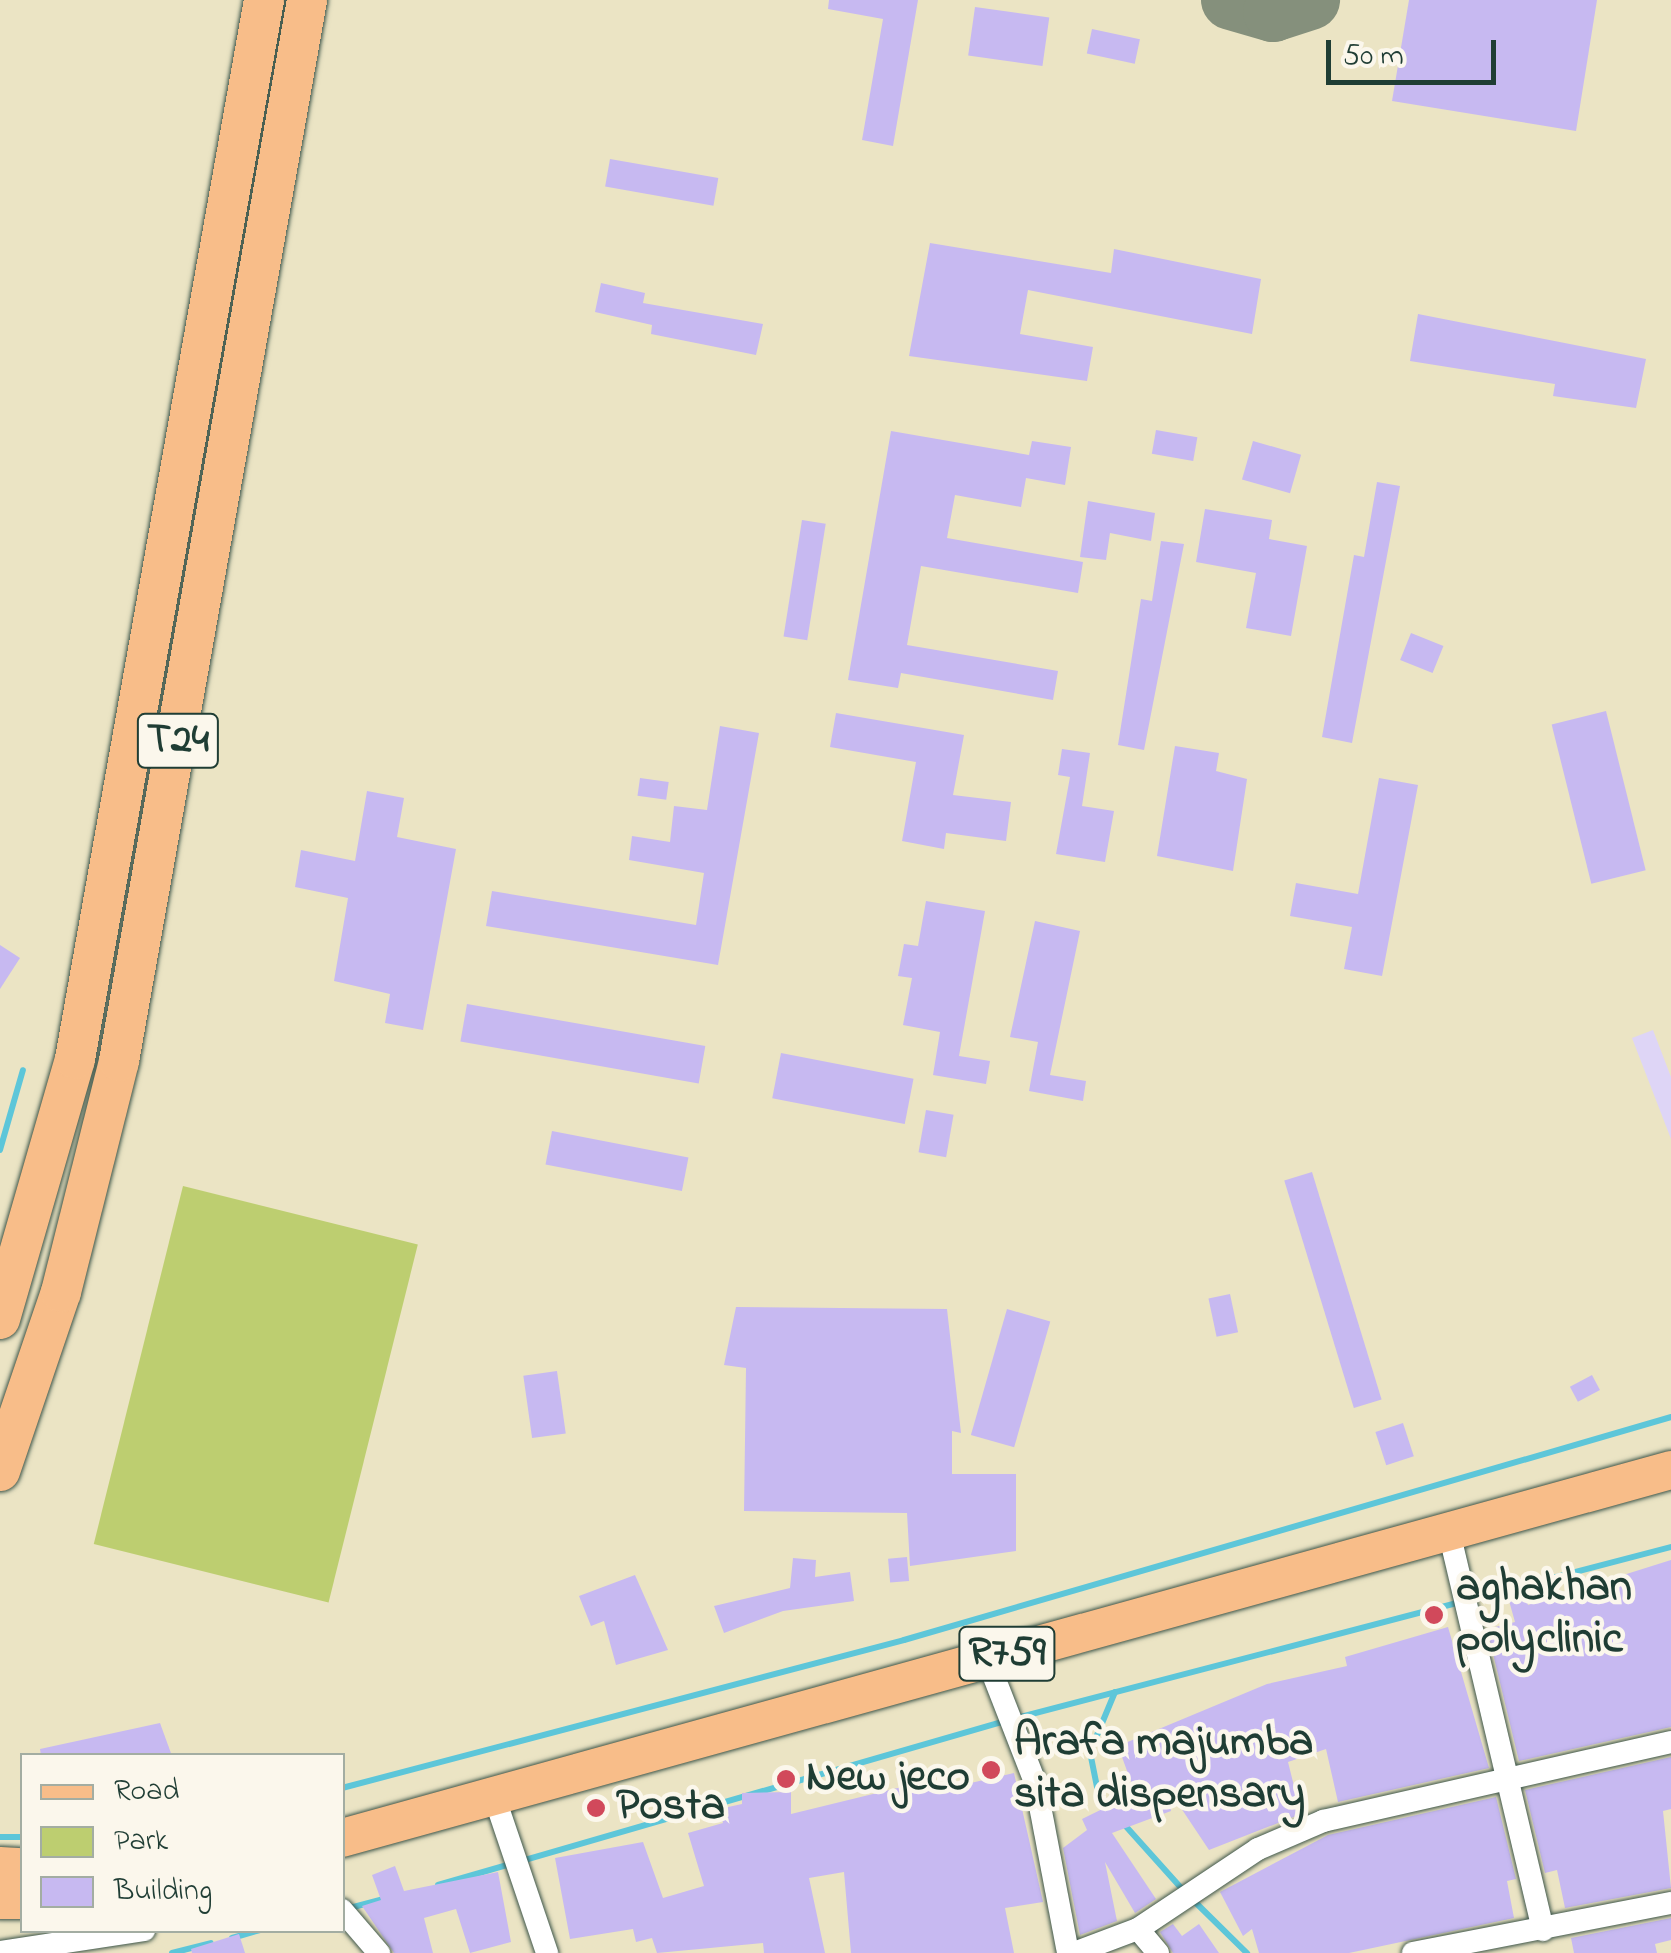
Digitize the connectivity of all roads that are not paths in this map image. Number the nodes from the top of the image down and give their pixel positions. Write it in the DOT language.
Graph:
graph roads {
  1 [pos="264,0"];
  2 [pos="306,0"];
  3 [pos="0,1319"];
  4 [pos="1671,1470"];
  5 [pos="0,1471"];
  6 [pos="1449,1532"];
  7 [pos="988,1659"];
  8 [pos="1671,1742"];
  9 [pos="1511,1778"];
  10 [pos="494,1796"];
  11 [pos="345,1837"];
  12 [pos="1671,1903"];
  13 [pos="345,1913"];
  14 [pos="1138,1929"];
  15 [pos="1543,1930"];
  16 [pos="117,1934"];
  17 [pos="0,1952"];
  18 [pos="379,1953"];
  19 [pos="546,1953"];
  20 [pos="1071,1953"];
  21 [pos="1158,1953"];
  22 [pos="1414,1953"];
  1 -- 3 [label="highway, T24"];
  2 -- 5 [label="highway, T24"];
  4 -- 6 [label="main road, R759"];
  6 -- 7 [label="main road, R759"];
  6 -- 9 [label="street"];
  7 -- 10 [label="main road, R759"];
  7 -- 20 [label="street"];
  8 -- 9 [label="street"];
  9 -- 14 [label="street"];
  9 -- 15 [label="street"];
  10 -- 11 [label="main road, R759"];
  10 -- 19 [label="street"];
  12 -- 15 [label="street"];
  13 -- 18 [label="street"];
  14 -- 20 [label="street"];
  14 -- 21 [label="street"];
  15 -- 22 [label="street"];
  16 -- 17 [label="street"];
}
